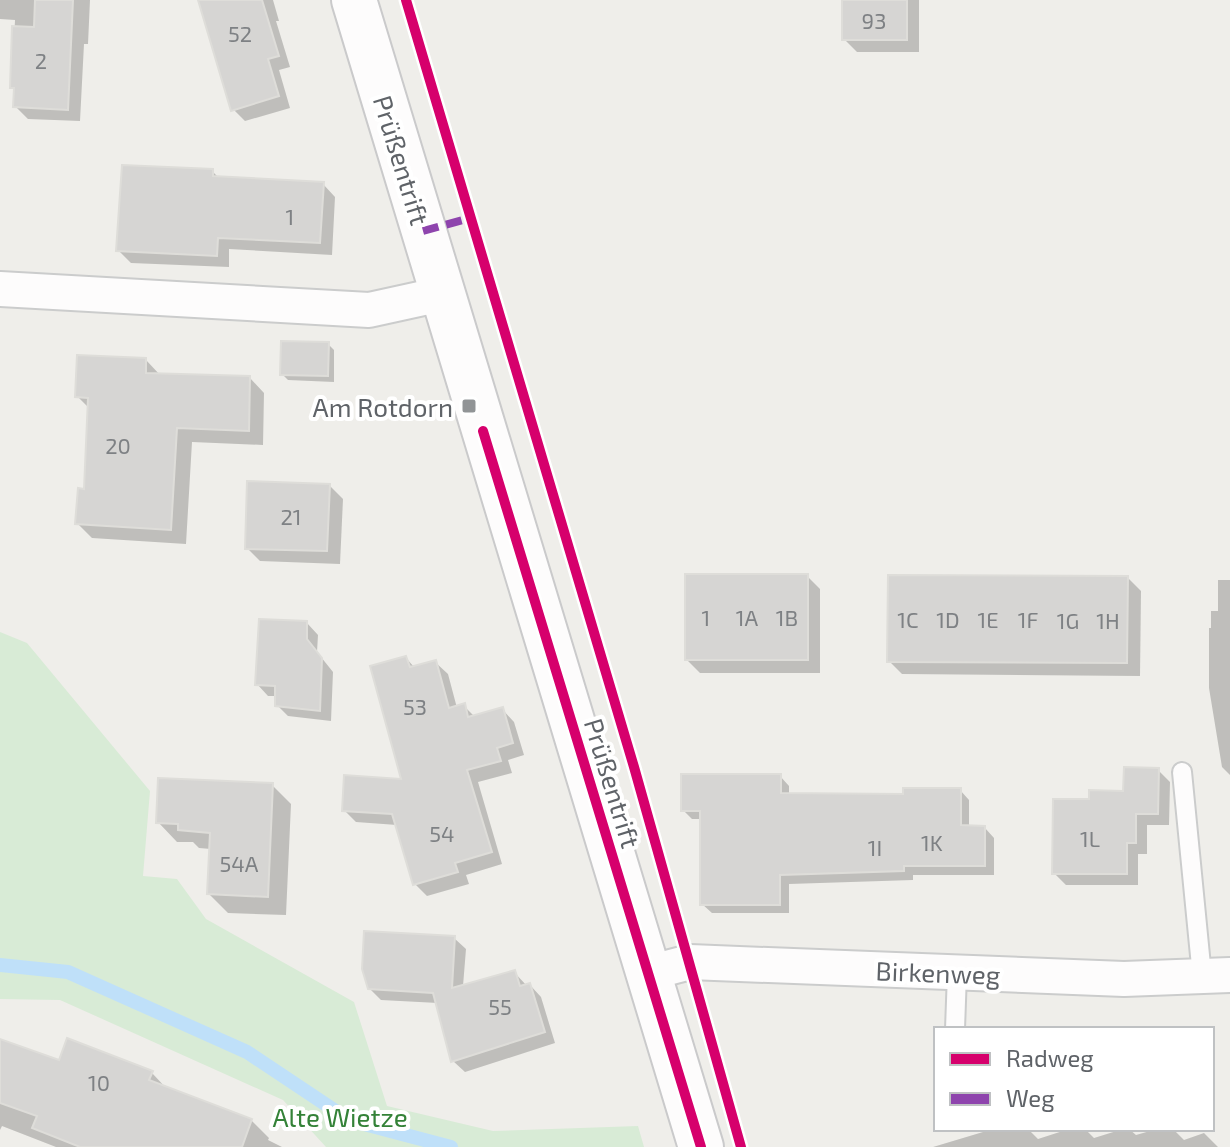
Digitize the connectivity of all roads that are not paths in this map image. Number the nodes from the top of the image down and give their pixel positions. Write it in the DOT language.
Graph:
graph roads {
  1 [pos="354,0"];
  2 [pos="0,289"];
  3 [pos="442,294"];
  4 [pos="1182,772"];
  5 [pos="648,973"];
  6 [pos="957,973"];
  7 [pos="1216,976"];
  8 [pos="955,1027"];
  9 [pos="701,1147"];
  1 -- 3 [label="main road, Prüßentrift"];
  2 -- 3 [label="street"];
  3 -- 5 [label="main road, Prüßentrift"];
  4 -- 7 [label="lane"];
  5 -- 6 [label="street, Birkenweg"];
  5 -- 9 [label="main road, Prüßentrift"];
  6 -- 7 [label="street, Birkenweg"];
  6 -- 8 [label="lane"];
}
